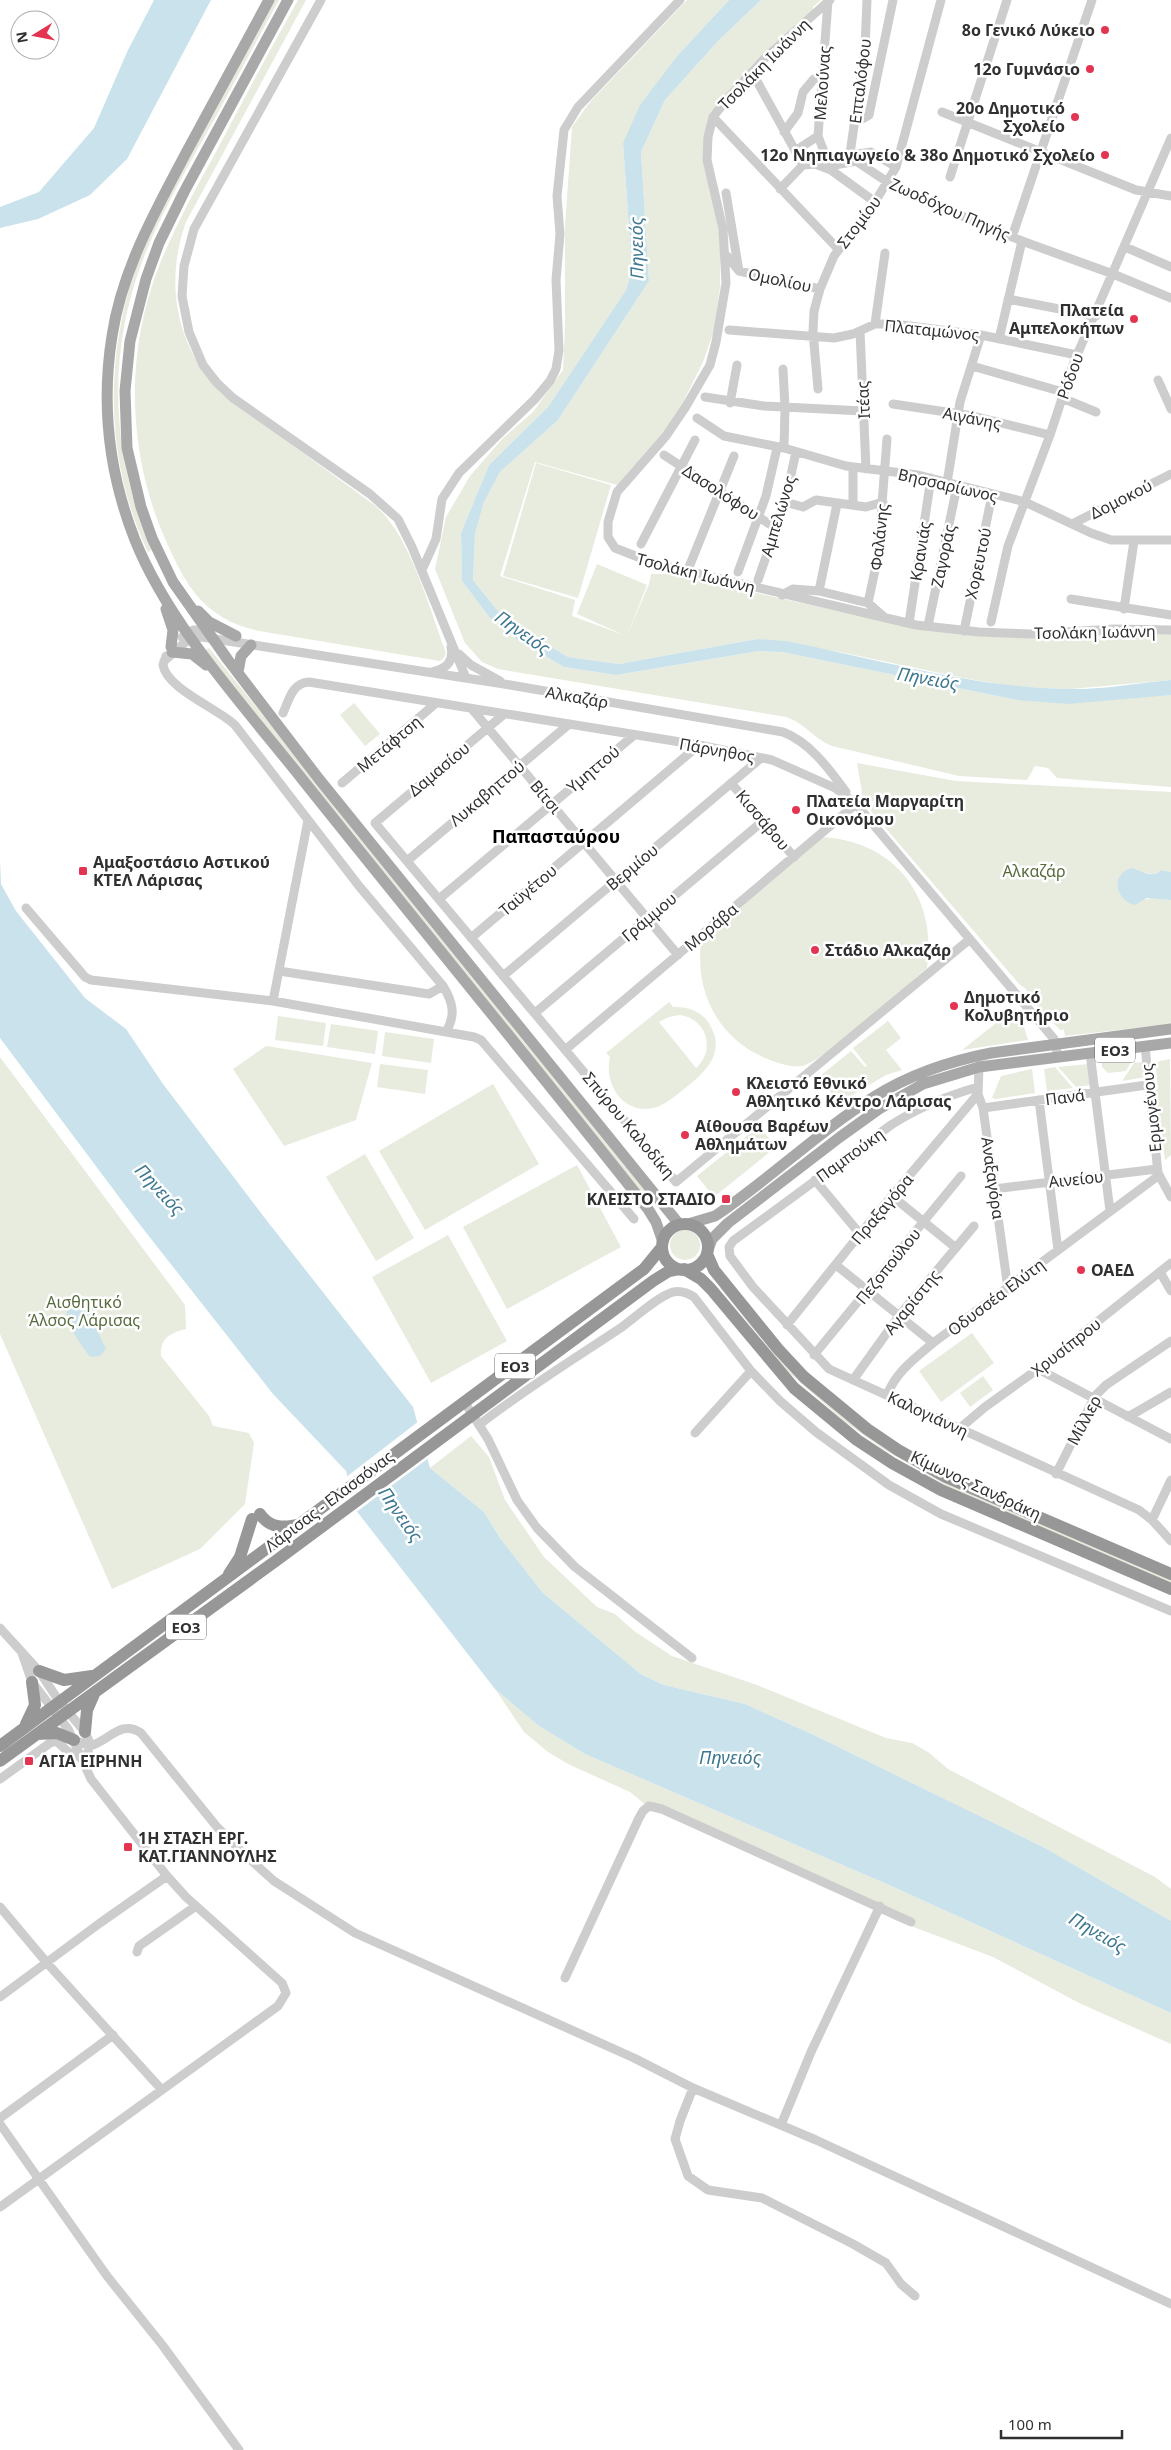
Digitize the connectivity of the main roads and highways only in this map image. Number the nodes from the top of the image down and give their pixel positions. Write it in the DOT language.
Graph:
graph roads {
  1 [pos="269,0"];
  2 [pos="288,0"];
  3 [pos="159,588"];
  4 [pos="182,596"];
  5 [pos="236,636"];
  6 [pos="251,645"];
  7 [pos="238,672"];
  8 [pos="223,679"];
  9 [pos="1171,1029"];
  10 [pos="1088,1040"];
  11 [pos="1171,1043"];
  12 [pos="1090,1053"];
  13 [pos="684,1224"];
  14 [pos="662,1245"];
  15 [pos="707,1252"];
  16 [pos="682,1269"];
  17 [pos="303,1523"];
  18 [pos="1171,1574"];
  19 [pos="223,1582"];
  20 [pos="1171,1590"];
  21 [pos="140,1643"];
  22 [pos="95,1675"];
  23 [pos="94,1694"];
  24 [pos="60,1710"];
  25 [pos="23,1729"];
  26 [pos="85,1732"];
  27 [pos="35,1734"];
  28 [pos="74,1740"];
  29 [pos="0,1746"];
  30 [pos="0,1761"];
  1 -- 3 [label="main road"];
  2 -- 4 [label="main road"];
  3 -- 8 [label="main road"];
  3 -- 8 [label="main road"];
  4 -- 5 [label="main road"];
  4 -- 7 [label="main road"];
  6 -- 7 [label="main road"];
  7 -- 13 [label="main road"];
  8 -- 14 [label="main road"];
  9 -- 10 [label="main road, ΕΟ3"];
  10 -- 12 [label="main road"];
  10 -- 13 [label="main road, ΕΟ3"];
  11 -- 12 [label="main road, ΕΟ3"];
  12 -- 15 [label="main road, ΕΟ3"];
  13 -- 14 [label="highway, ΕΟ3"];
  13 -- 15 [label="highway"];
  14 -- 16 [label="highway"];
  14 -- 17 [label="highway, Λάρισας - Ελασσόνας / ΕΟ3"];
  15 -- 16 [label="highway, ΕΟ3"];
  15 -- 18 [label="highway, Κίμωνος Σανδράκη"];
  16 -- 20 [label="highway, Κίμωνος Σανδράκη"];
  16 -- 23 [label="highway, Λάρισας - Ελασσόνας / ΕΟ3"];
  17 -- 19 [label="highway, Λάρισας - Ελασσόνας / ΕΟ3"];
  17 -- 19 [label="highway"];
  19 -- 21 [label="highway, Λάρισας - Ελασσόνας / ΕΟ3"];
  21 -- 22 [label="highway, Λάρισας - Ελασσόνας / ΕΟ3"];
  21 -- 24 [label="highway"];
  22 -- 24 [label="highway, Λάρισας - Ελασσόνας / ΕΟ3"];
  22 -- 25 [label="highway"];
  23 -- 24 [label="highway, Λάρισας - Ελασσόνας / ΕΟ3"];
  23 -- 26 [label="highway"];
  24 -- 25 [label="highway, Λάρισας - Ελασσόνας / ΕΟ3"];
  24 -- 27 [label="highway, Λάρισας - Ελασσόνας / ΕΟ3"];
  25 -- 29 [label="highway, Λάρισας - Ελασσόνας / ΕΟ3"];
  27 -- 28 [label="highway"];
  27 -- 30 [label="highway, Λάρισας - Ελασσόνας / ΕΟ3"];
}
